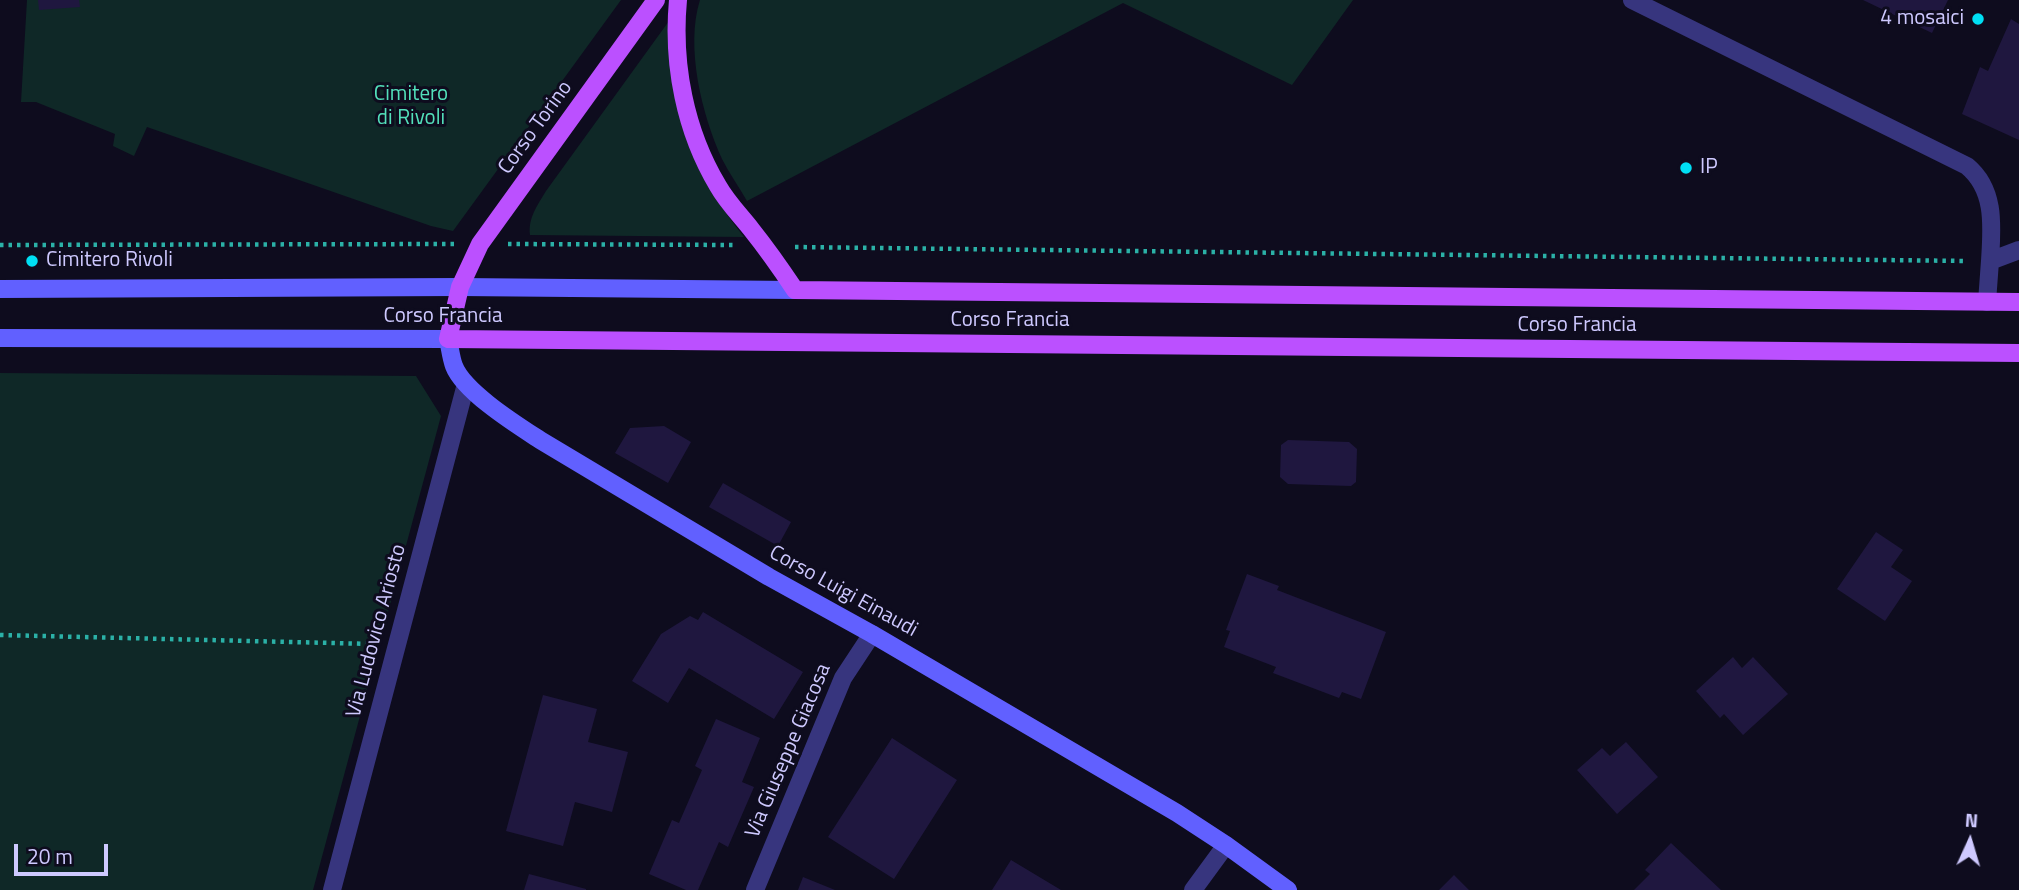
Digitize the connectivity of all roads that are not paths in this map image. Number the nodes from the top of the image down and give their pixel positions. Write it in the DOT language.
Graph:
graph roads {
  1 [pos="656,0"];
  2 [pos="678,0"];
  3 [pos="1632,0"];
  4 [pos="2019,250"];
  5 [pos="1990,261"];
  6 [pos="460,287"];
  7 [pos="0,289"];
  8 [pos="795,290"];
  9 [pos="1987,302"];
  10 [pos="2019,302"];
  11 [pos="0,338"];
  12 [pos="448,339"];
  13 [pos="2019,353"];
  14 [pos="466,384"];
  15 [pos="872,634"];
  16 [pos="1226,845"];
  17 [pos="332,890"];
  18 [pos="755,890"];
  19 [pos="1193,890"];
  20 [pos="1287,890"];
  1 -- 6 [label="main road, Corso Torino"];
  2 -- 8 [label="main road"];
  3 -- 5 [label="street"];
  4 -- 5 [label="street"];
  5 -- 9 [label="street"];
  6 -- 7 [label="main road, Corso Francia"];
  6 -- 8 [label="main road, Corso Francia"];
  6 -- 12 [label="main road, Corso Luigi Einaudi"];
  8 -- 9 [label="main road, Corso Francia"];
  9 -- 10 [label="main road, Corso Francia"];
  11 -- 12 [label="main road, Corso Francia"];
  12 -- 13 [label="main road, Corso Francia"];
  12 -- 14 [label="main road, Corso Luigi Einaudi"];
  14 -- 15 [label="main road, Corso Luigi Einaudi"];
  14 -- 17 [label="street, Via Ludovico Ariosto"];
  15 -- 16 [label="main road, Corso Luigi Einaudi"];
  15 -- 18 [label="street, Via Giuseppe Giacosa"];
  16 -- 19 [label="street"];
  16 -- 20 [label="main road, Corso Luigi Einaudi"];
}
